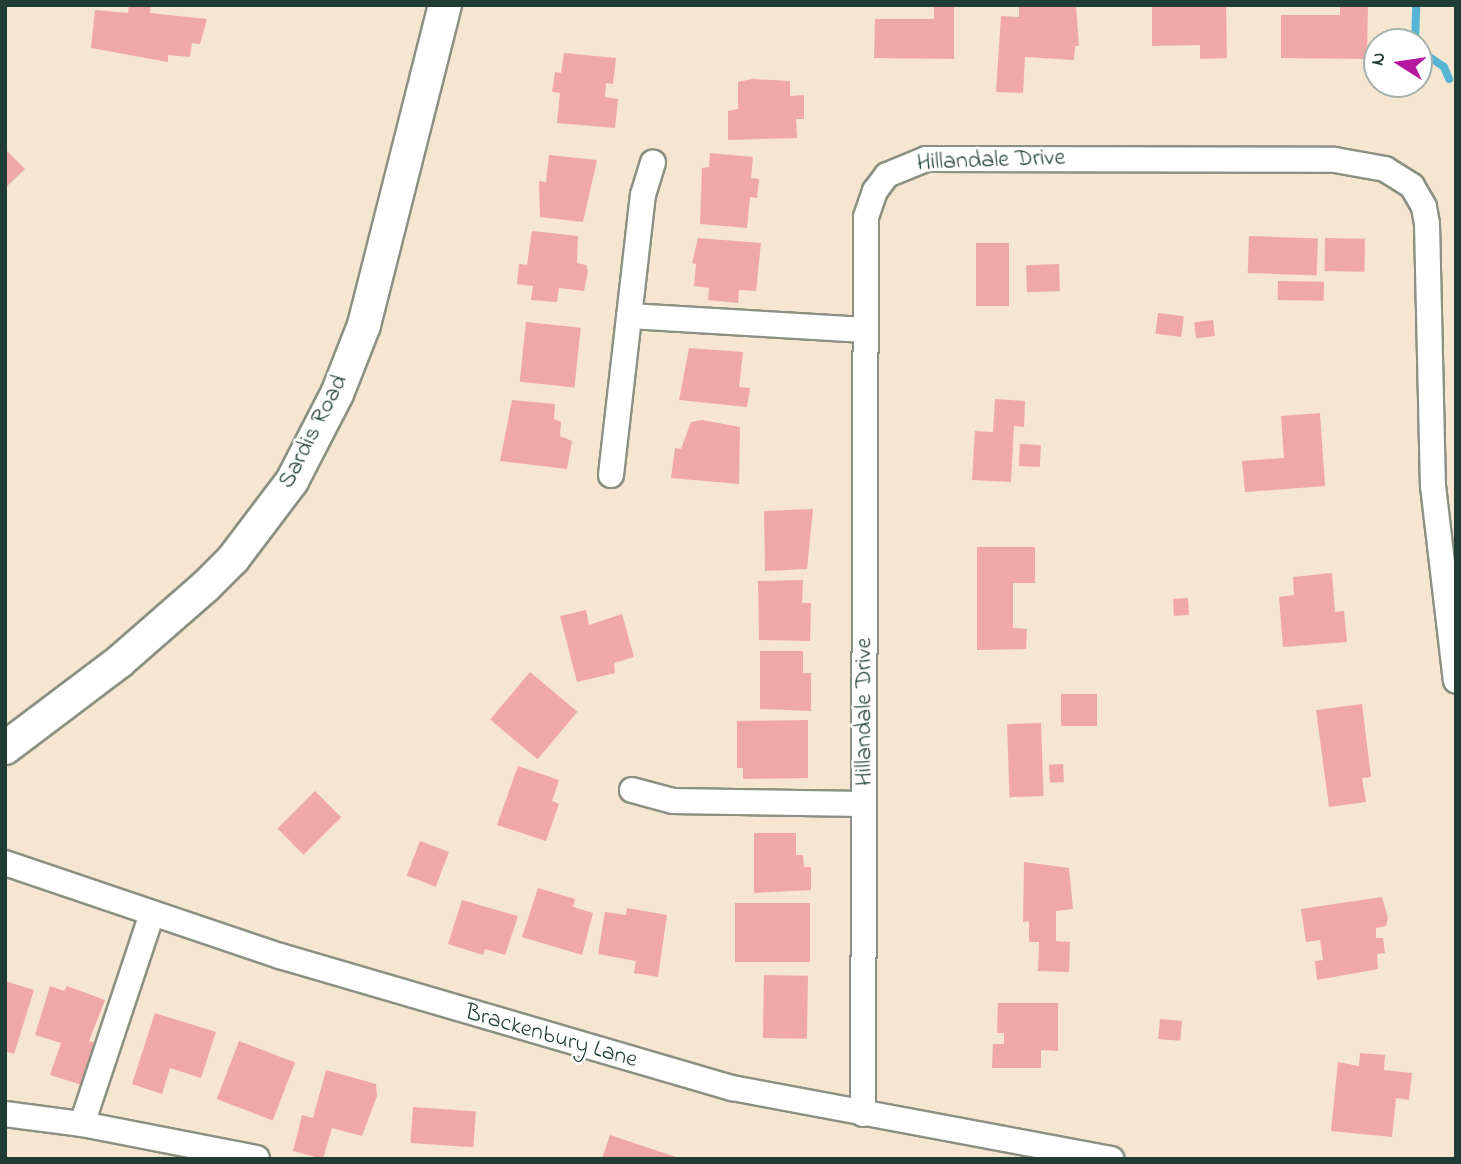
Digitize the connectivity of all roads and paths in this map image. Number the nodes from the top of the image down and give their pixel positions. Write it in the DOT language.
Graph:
graph roads {
  1 [pos="445,5"];
  2 [pos="653,162"];
  3 [pos="629,316"];
  4 [pos="866,330"];
  5 [pos="611,475"];
  6 [pos="1456,681"];
  7 [pos="5,748"];
  8 [pos="632,790"];
  9 [pos="864,804"];
  10 [pos="5,863"];
  11 [pos="152,913"];
  12 [pos="5,1114"];
  13 [pos="863,1114"];
  14 [pos="82,1124"];
  15 [pos="988,1147"];
  16 [pos="257,1158"];
  17 [pos="1111,1159"];
  1 -- 7 [label="main road, Sardis Road"];
  2 -- 3 [label="street"];
  3 -- 4 [label="street"];
  3 -- 5 [label="street"];
  4 -- 6 [label="street, Hillandale Drive"];
  4 -- 9 [label="street, Hillandale Drive"];
  8 -- 9 [label="street"];
  9 -- 13 [label="street, Hillandale Drive"];
  10 -- 11 [label="street, Brackenbury Lane"];
  11 -- 13 [label="street, Brackenbury Lane"];
  11 -- 14 [label="street"];
  12 -- 14 [label="street"];
  13 -- 15 [label="street, Brackenbury Lane"];
  14 -- 16 [label="street"];
  15 -- 17 [label="street, Brackenbury Lane"];
}
